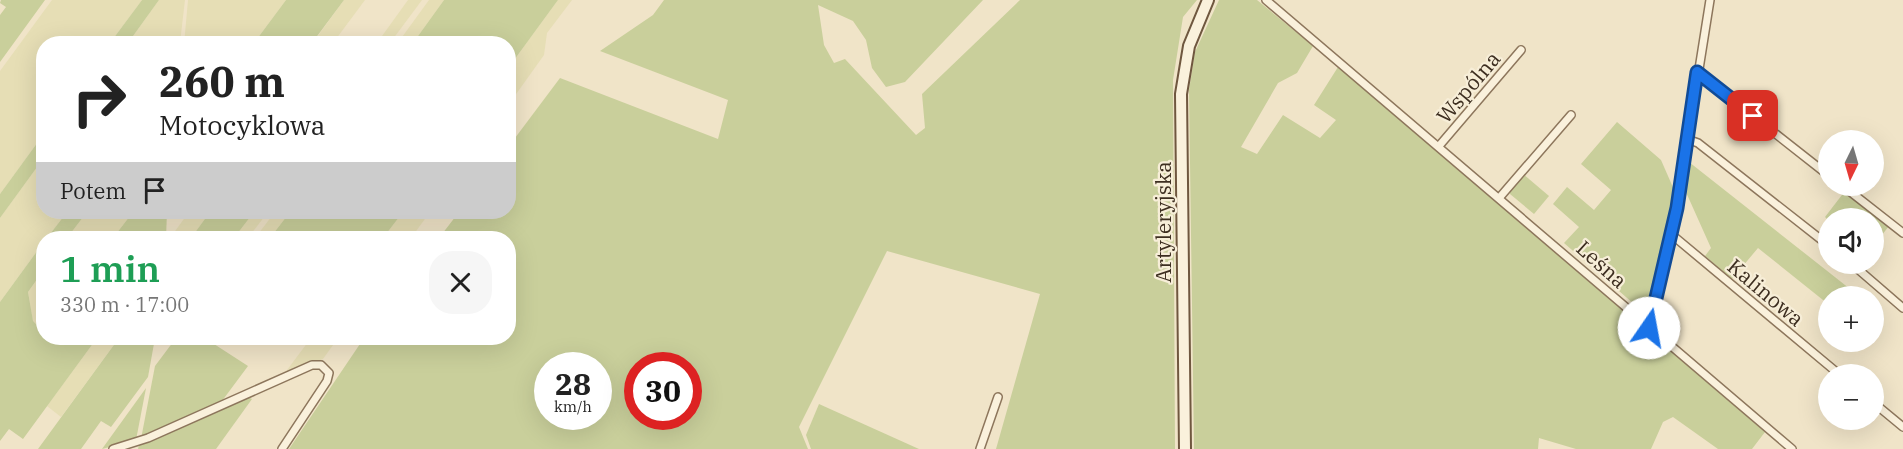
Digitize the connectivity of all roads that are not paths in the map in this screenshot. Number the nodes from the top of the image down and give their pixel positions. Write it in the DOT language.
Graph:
graph roads {
  1 [pos="1208,0"];
  2 [pos="1266,0"];
  3 [pos="1710,0"];
  4 [pos="1521,50"];
  5 [pos="1697,72"];
  6 [pos="1571,115"];
  7 [pos="1687,140"];
  8 [pos="1439,146"];
  9 [pos="1818,167"];
  10 [pos="1856,196"];
  11 [pos="1500,197"];
  12 [pos="1903,233"];
  13 [pos="1671,234"];
  14 [pos="1818,237"];
  15 [pos="1864,274"];
  16 [pos="1903,308"];
  17 [pos="1649,328"];
  18 [pos="1827,364"];
  19 [pos="998,397"];
  20 [pos="1884,411"];
  21 [pos="1903,427"];
  22 [pos="137,446"];
  23 [pos="113,449"];
  24 [pos="282,449"];
  25 [pos="980,449"];
  26 [pos="1185,449"];
  27 [pos="1792,449"];
  1 -- 26 [label="street, Artyleryjska"];
  2 -- 8 [label="street, Leśna"];
  3 -- 5 [label="street"];
  4 -- 8 [label="street, Wspólna"];
  5 -- 7 [label="street"];
  5 -- 9 [label="street"];
  6 -- 11 [label="street"];
  7 -- 13 [label="street"];
  7 -- 14 [label="street"];
  8 -- 11 [label="street, Leśna"];
  10 -- 12 [label="street"];
  11 -- 17 [label="street, Leśna"];
  13 -- 17 [label="street"];
  13 -- 18 [label="street, Kalinowa"];
  15 -- 16 [label="street"];
  17 -- 27 [label="street, Leśna"];
  19 -- 25 [label="street"];
  20 -- 21 [label="street"];
  22 -- 23 [label="street"];
  22 -- 24 [label="street"];
}
